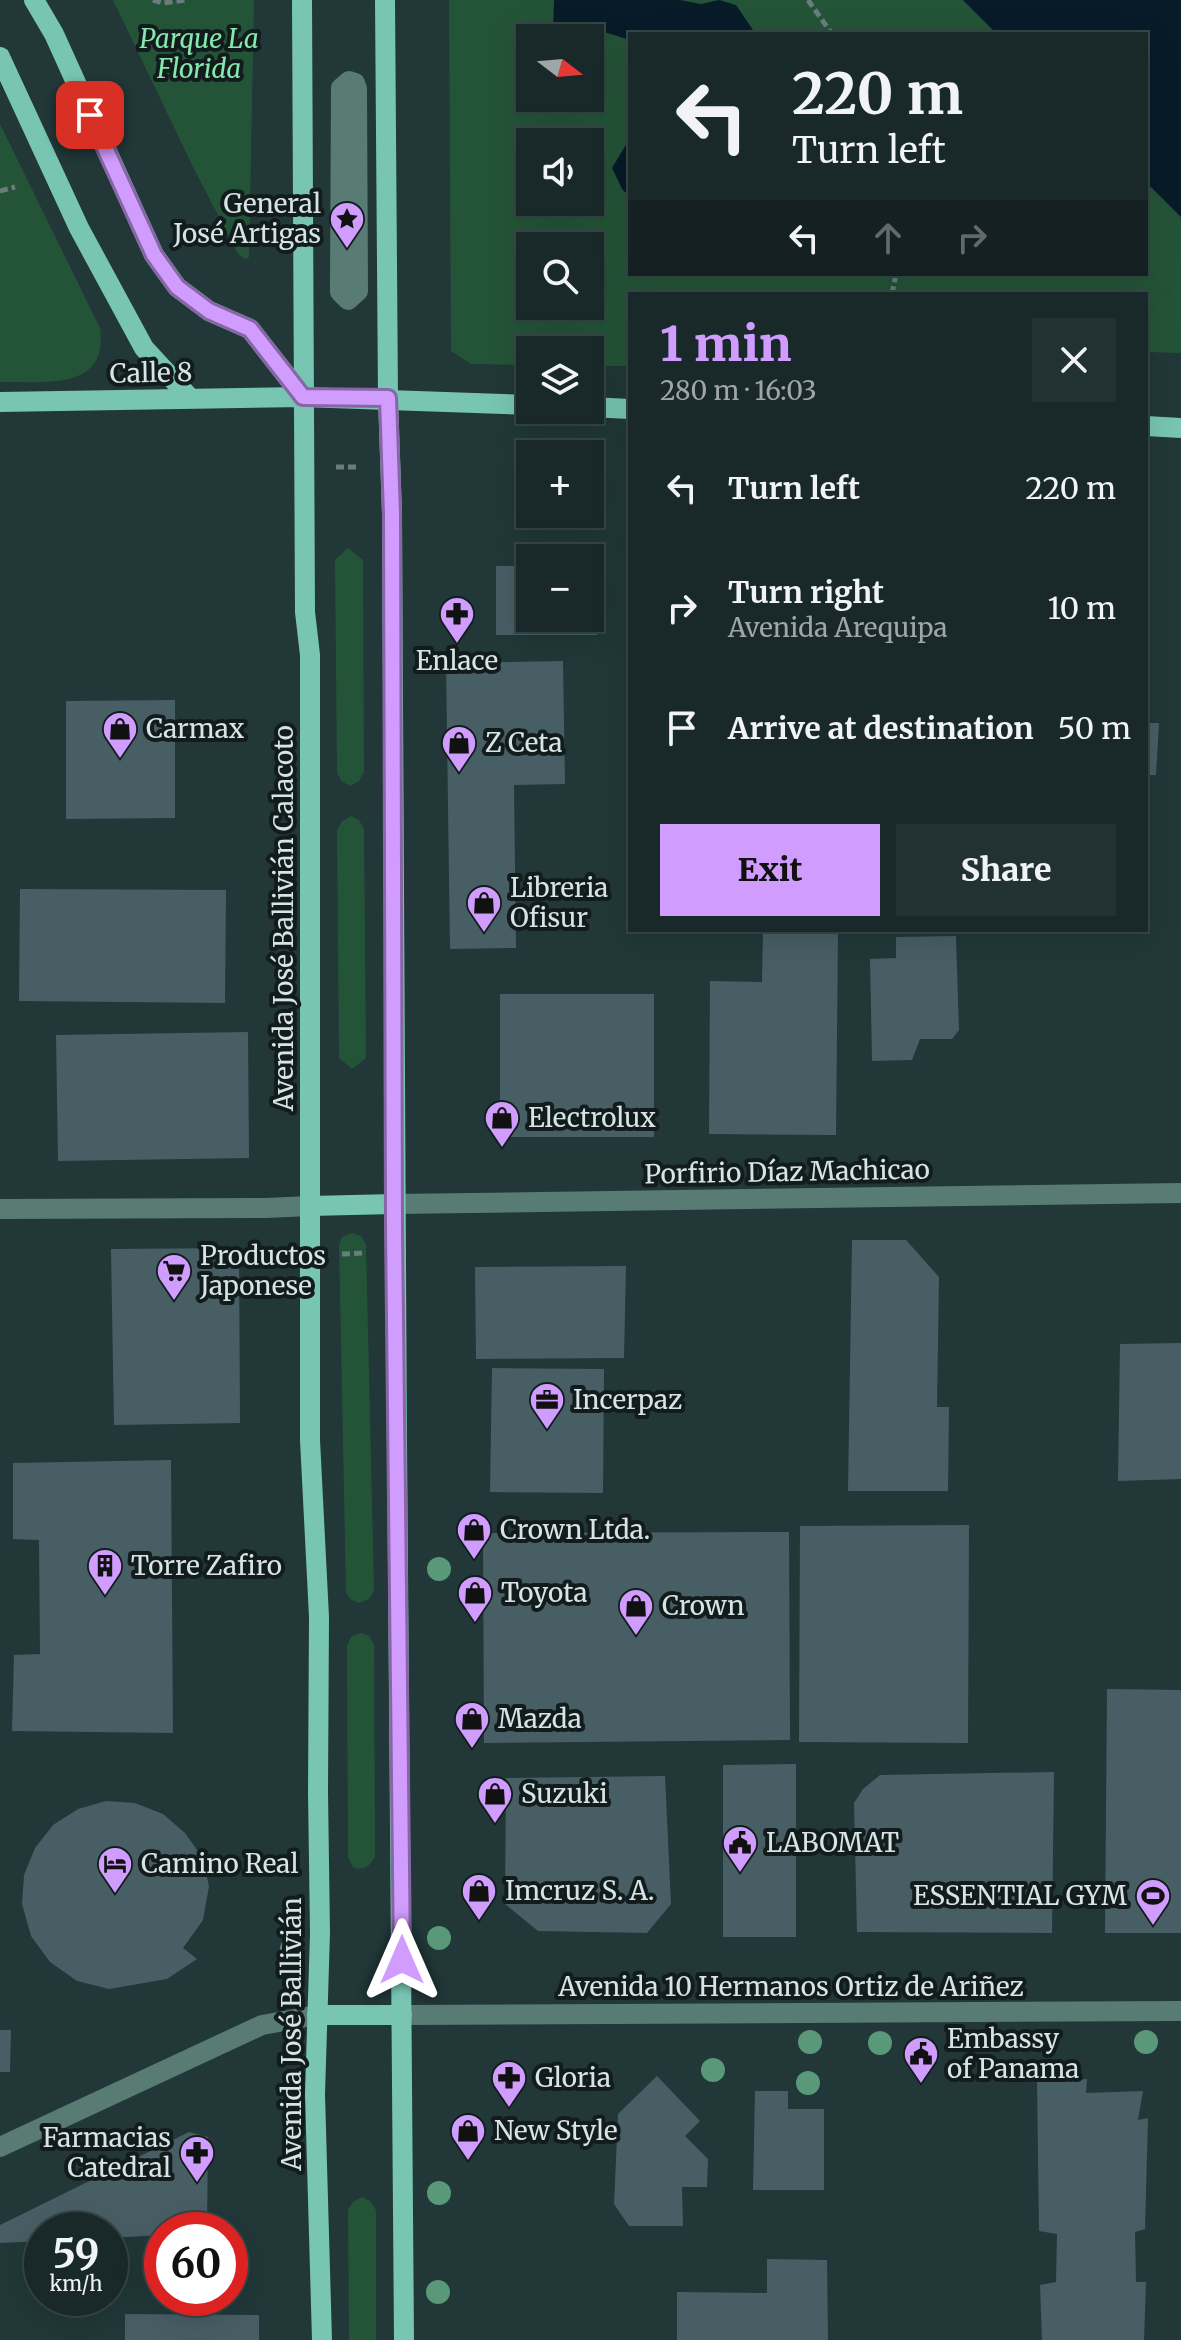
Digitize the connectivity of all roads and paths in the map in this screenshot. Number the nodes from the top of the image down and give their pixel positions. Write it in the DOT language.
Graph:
graph roads {
  1 [pos="34,0"];
  2 [pos="153,0"];
  3 [pos="187,0"];
  4 [pos="302,0"];
  5 [pos="385,0"];
  6 [pos="808,0"];
  7 [pos="831,32"];
  8 [pos="0,57"];
  9 [pos="341,88"];
  10 [pos="15,187"];
  11 [pos="0,191"];
  12 [pos="303,397"];
  13 [pos="190,398"];
  14 [pos="388,398"];
  15 [pos="0,402"];
  16 [pos="516,404"];
  17 [pos="604,408"];
  18 [pos="628,409"];
  19 [pos="1148,426"];
  20 [pos="1181,428"];
  21 [pos="335,467"];
  22 [pos="363,467"];
  23 [pos="1181,1193"];
  24 [pos="394,1204"];
  25 [pos="310,1206"];
  26 [pos="0,1209"];
  27 [pos="365,1253"];
  28 [pos="339,1254"];
  29 [pos="310,1440"];
  30 [pos="1181,2011"];
  31 [pos="317,2015"];
  32 [pos="402,2015"];
  33 [pos="0,2147"];
  34 [pos="322,2340"];
  35 [pos="404,2340"];
  1 -- 12 [label="main road"];
  2 -- 3 [label="path"];
  4 -- 12 [label="main road, Avenida José Ballivián Calacoto"];
  5 -- 14 [label="main road"];
  6 -- 7 [label="path"];
  8 -- 13 [label="main road"];
  9 -- 9 [label="street"];
  10 -- 11 [label="path"];
  12 -- 13 [label="main road, Calle 8"];
  12 -- 14 [label="main road, Calle 8"];
  12 -- 25 [label="main road, Avenida José Ballivián Calacoto"];
  13 -- 15 [label="main road, Calle 8"];
  14 -- 16 [label="main road, Calle 8"];
  14 -- 24 [label="main road"];
  17 -- 18 [label="main road"];
  19 -- 20 [label="main road"];
  21 -- 22 [label="path"];
  23 -- 24 [label="street, Porfirio Díaz Machicao"];
  24 -- 25 [label="main road"];
  24 -- 32 [label="main road"];
  25 -- 26 [label="street"];
  25 -- 29 [label="main road, Avenida José Ballivián Calacoto"];
  27 -- 28 [label="path"];
  29 -- 31 [label="main road, Avenida José Ballivián"];
  30 -- 32 [label="street, Avenida 10 Hermanos Ortiz de Ariñez"];
  31 -- 32 [label="main road"];
  31 -- 33 [label="street"];
  31 -- 34 [label="main road, Avenida José Ballivián"];
  32 -- 35 [label="main road"];
}
